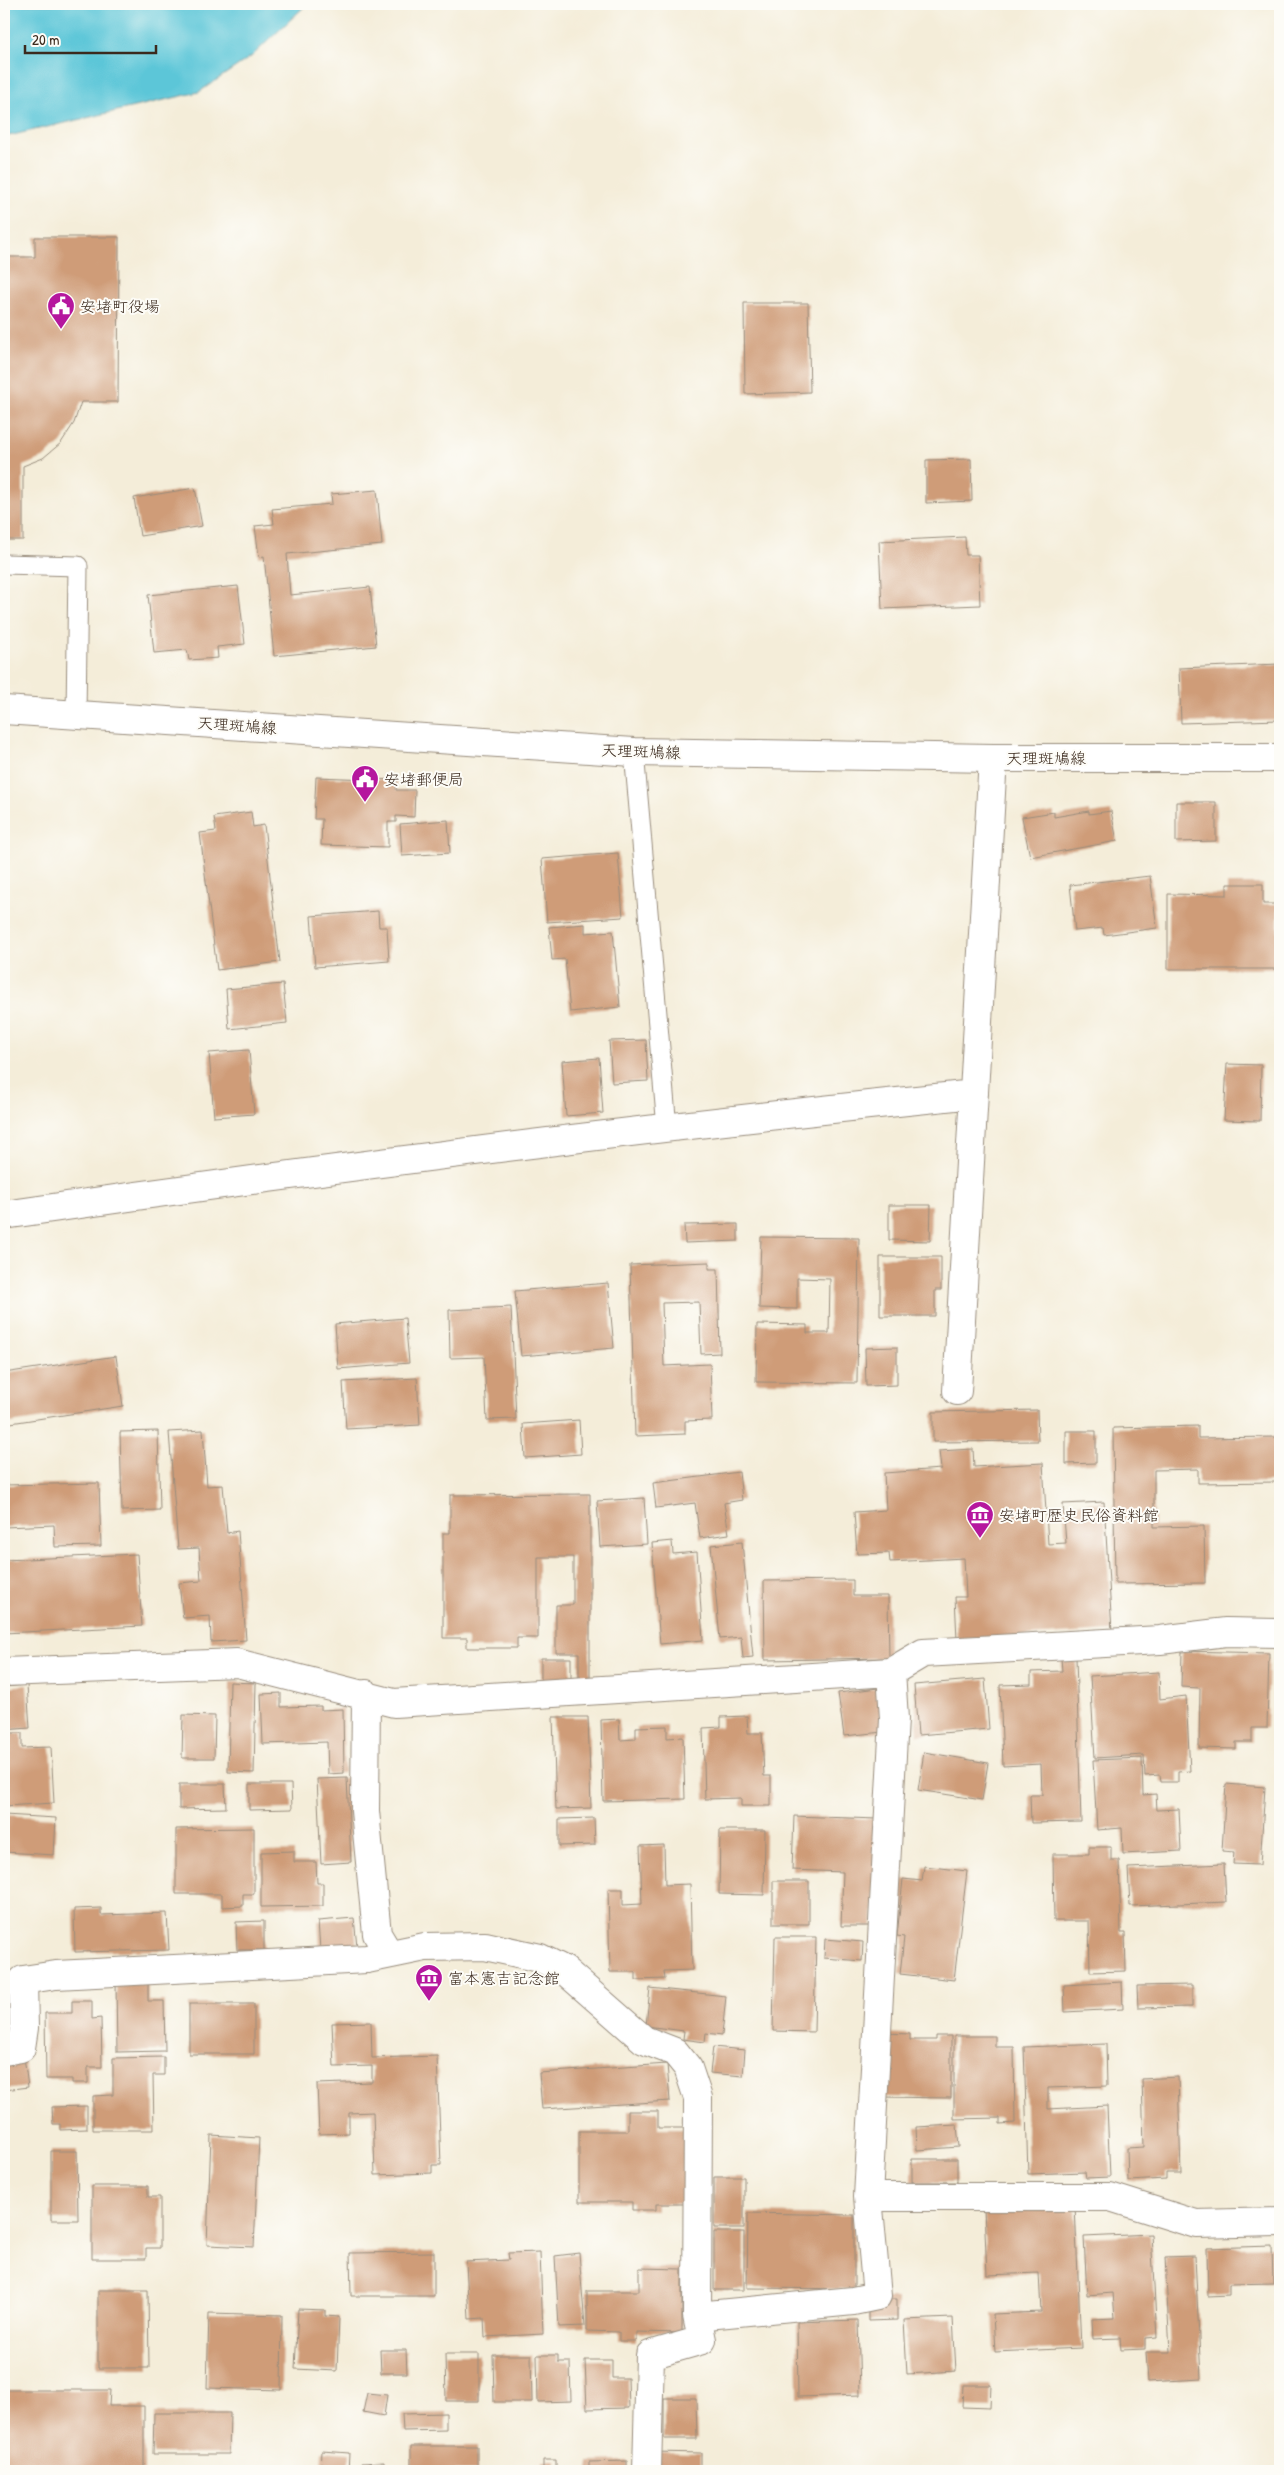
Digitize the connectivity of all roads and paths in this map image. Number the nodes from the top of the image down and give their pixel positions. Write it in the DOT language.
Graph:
graph roads {
  1 [pos="4,564"];
  2 [pos="4,710"];
  3 [pos="76,715"];
  4 [pos="634,752"];
  5 [pos="993,758"];
  6 [pos="1280,758"];
  7 [pos="974,1094"];
  8 [pos="667,1128"];
  9 [pos="4,1215"];
  10 [pos="957,1391"];
  11 [pos="1280,1633"];
  12 [pos="4,1672"];
  13 [pos="891,1672"];
  14 [pos="366,1694"];
  15 [pos="389,1954"];
  16 [pos="4,2051"];
  17 [pos="868,2197"];
  18 [pos="1280,2222"];
  19 [pos="697,2316"];
  20 [pos="647,2471"];
  1 -- 3 [label="lane"];
  2 -- 3 [label="street, 天理斑鳩線"];
  3 -- 4 [label="street, 天理斑鳩線"];
  4 -- 5 [label="street, 天理斑鳩線"];
  4 -- 8 [label="lane"];
  5 -- 6 [label="street, 天理斑鳩線"];
  5 -- 7 [label="street"];
  7 -- 8 [label="street"];
  7 -- 10 [label="street"];
  8 -- 9 [label="street"];
  11 -- 13 [label="street"];
  12 -- 14 [label="street"];
  13 -- 14 [label="street"];
  13 -- 17 [label="street"];
  14 -- 15 [label="street"];
  15 -- 16 [label="street"];
  15 -- 19 [label="street"];
  17 -- 18 [label="street"];
  17 -- 19 [label="street"];
  19 -- 20 [label="street"];
}
